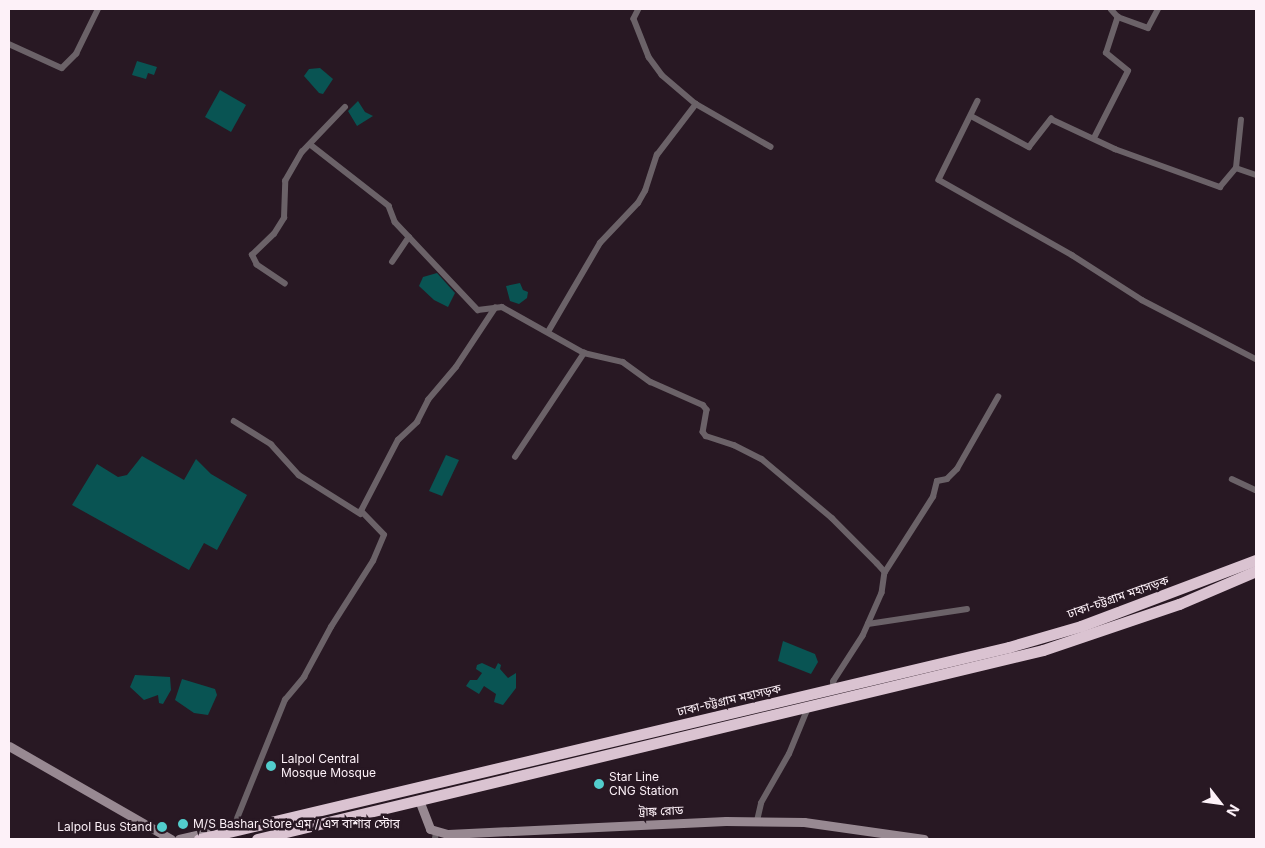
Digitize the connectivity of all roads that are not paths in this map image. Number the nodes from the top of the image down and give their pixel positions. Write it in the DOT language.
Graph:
graph roads {
  1 [pos="98,9"];
  2 [pos="639,9"];
  3 [pos="1111,9"];
  4 [pos="1158,9"];
  5 [pos="1118,17"];
  6 [pos="9,44"];
  7 [pos="978,101"];
  8 [pos="696,104"];
  9 [pos="345,107"];
  10 [pos="971,116"];
  11 [pos="1241,120"];
  12 [pos="1094,138"];
  13 [pos="311,144"];
  14 [pos="771,147"];
  15 [pos="1236,168"];
  16 [pos="1256,176"];
  17 [pos="409,237"];
  18 [pos="392,262"];
  19 [pos="285,284"];
  20 [pos="495,308"];
  21 [pos="548,332"];
  22 [pos="584,353"];
  23 [pos="1256,358"];
  24 [pos="998,397"];
  25 [pos="234,421"];
  26 [pos="515,457"];
  27 [pos="1232,479"];
  28 [pos="1256,490"];
  29 [pos="361,514"];
  30 [pos="1256,560"];
  31 [pos="1256,571"];
  32 [pos="885,572"];
  33 [pos="967,609"];
  34 [pos="868,624"];
  35 [pos="833,689"];
  36 [pos="808,708"];
  37 [pos="9,746"];
  38 [pos="508,766"];
  39 [pos="488,770"];
  40 [pos="512,778"];
  41 [pos="490,783"];
  42 [pos="383,795"];
  43 [pos="419,800"];
  44 [pos="385,807"];
  45 [pos="757,821"];
  46 [pos="293,824"];
  47 [pos="234,826"];
  48 [pos="158,835"];
  49 [pos="435,835"];
  50 [pos="171,839"];
  51 [pos="179,839"];
  52 [pos="199,839"];
  53 [pos="257,839"];
  54 [pos="275,839"];
  55 [pos="924,839"];
  1 -- 6 [label="street"];
  2 -- 8 [label="street"];
  3 -- 5 [label="street"];
  4 -- 5 [label="street"];
  5 -- 12 [label="street"];
  7 -- 10 [label="street"];
  8 -- 14 [label="street"];
  8 -- 21 [label="street"];
  9 -- 13 [label="street"];
  10 -- 12 [label="street"];
  10 -- 23 [label="street"];
  11 -- 15 [label="street"];
  12 -- 15 [label="street"];
  13 -- 17 [label="street"];
  13 -- 19 [label="street"];
  15 -- 16 [label="street"];
  17 -- 18 [label="street"];
  17 -- 20 [label="street"];
  20 -- 21 [label="street"];
  20 -- 29 [label="street"];
  21 -- 22 [label="street"];
  22 -- 26 [label="street"];
  22 -- 32 [label="street"];
  24 -- 32 [label="street"];
  25 -- 29 [label="street"];
  27 -- 28 [label="street"];
  29 -- 47 [label="street"];
  30 -- 35 [label="highway, ঢাকা-চট্টগ্রাম মহাসড়ক"];
  31 -- 36 [label="highway, ঢাকা-চট্টগ্রাম মহাসড়ক"];
  32 -- 34 [label="street"];
  33 -- 34 [label="street"];
  34 -- 35 [label="street"];
  35 -- 38 [label="highway, ঢাকা-চট্টগ্রাম মহাসড়ক"];
  36 -- 40 [label="highway, ঢাকা-চট্টগ্রাম মহাসড়ক"];
  36 -- 45 [label="street"];
  37 -- 48 [label="main road"];
  38 -- 39 [label="highway, ঢাকা-চট্টগ্রাম মহাসড়ক"];
  38 -- 40 [label="highway"];
  39 -- 41 [label="highway"];
  39 -- 42 [label="highway, ঢাকা-চট্টগ্রাম মহাসড়ক"];
  40 -- 41 [label="highway, ঢাকা-চট্টগ্রাম মহাসড়ক"];
  41 -- 43 [label="highway, ঢাকা-চট্টগ্রাম মহাসড়ক"];
  42 -- 44 [label="highway"];
  42 -- 46 [label="highway, ঢাকা-চট্টগ্রাম মহাসড়ক"];
  43 -- 44 [label="highway, ঢাকা-চট্টগ্রাম মহাসড়ক"];
  43 -- 49 [label="main road, ট্রাঙ্ক রোড"];
  44 -- 46 [label="highway, ঢাকা-চট্টগ্রাম মহাসড়ক"];
  45 -- 49 [label="main road, ট্রাঙ্ক রোড"];
  45 -- 55 [label="main road, ট্রাঙ্ক রোড"];
  46 -- 47 [label="main road"];
  46 -- 52 [label="highway, ঢাকা-চট্টগ্রাম মহাসড়ক"];
  46 -- 53 [label="highway, ঢাকা-চট্টগ্রাম মহাসড়ক"];
  46 -- 54 [label="main road"];
  47 -- 51 [label="main road"];
  48 -- 50 [label="main road"];
}
